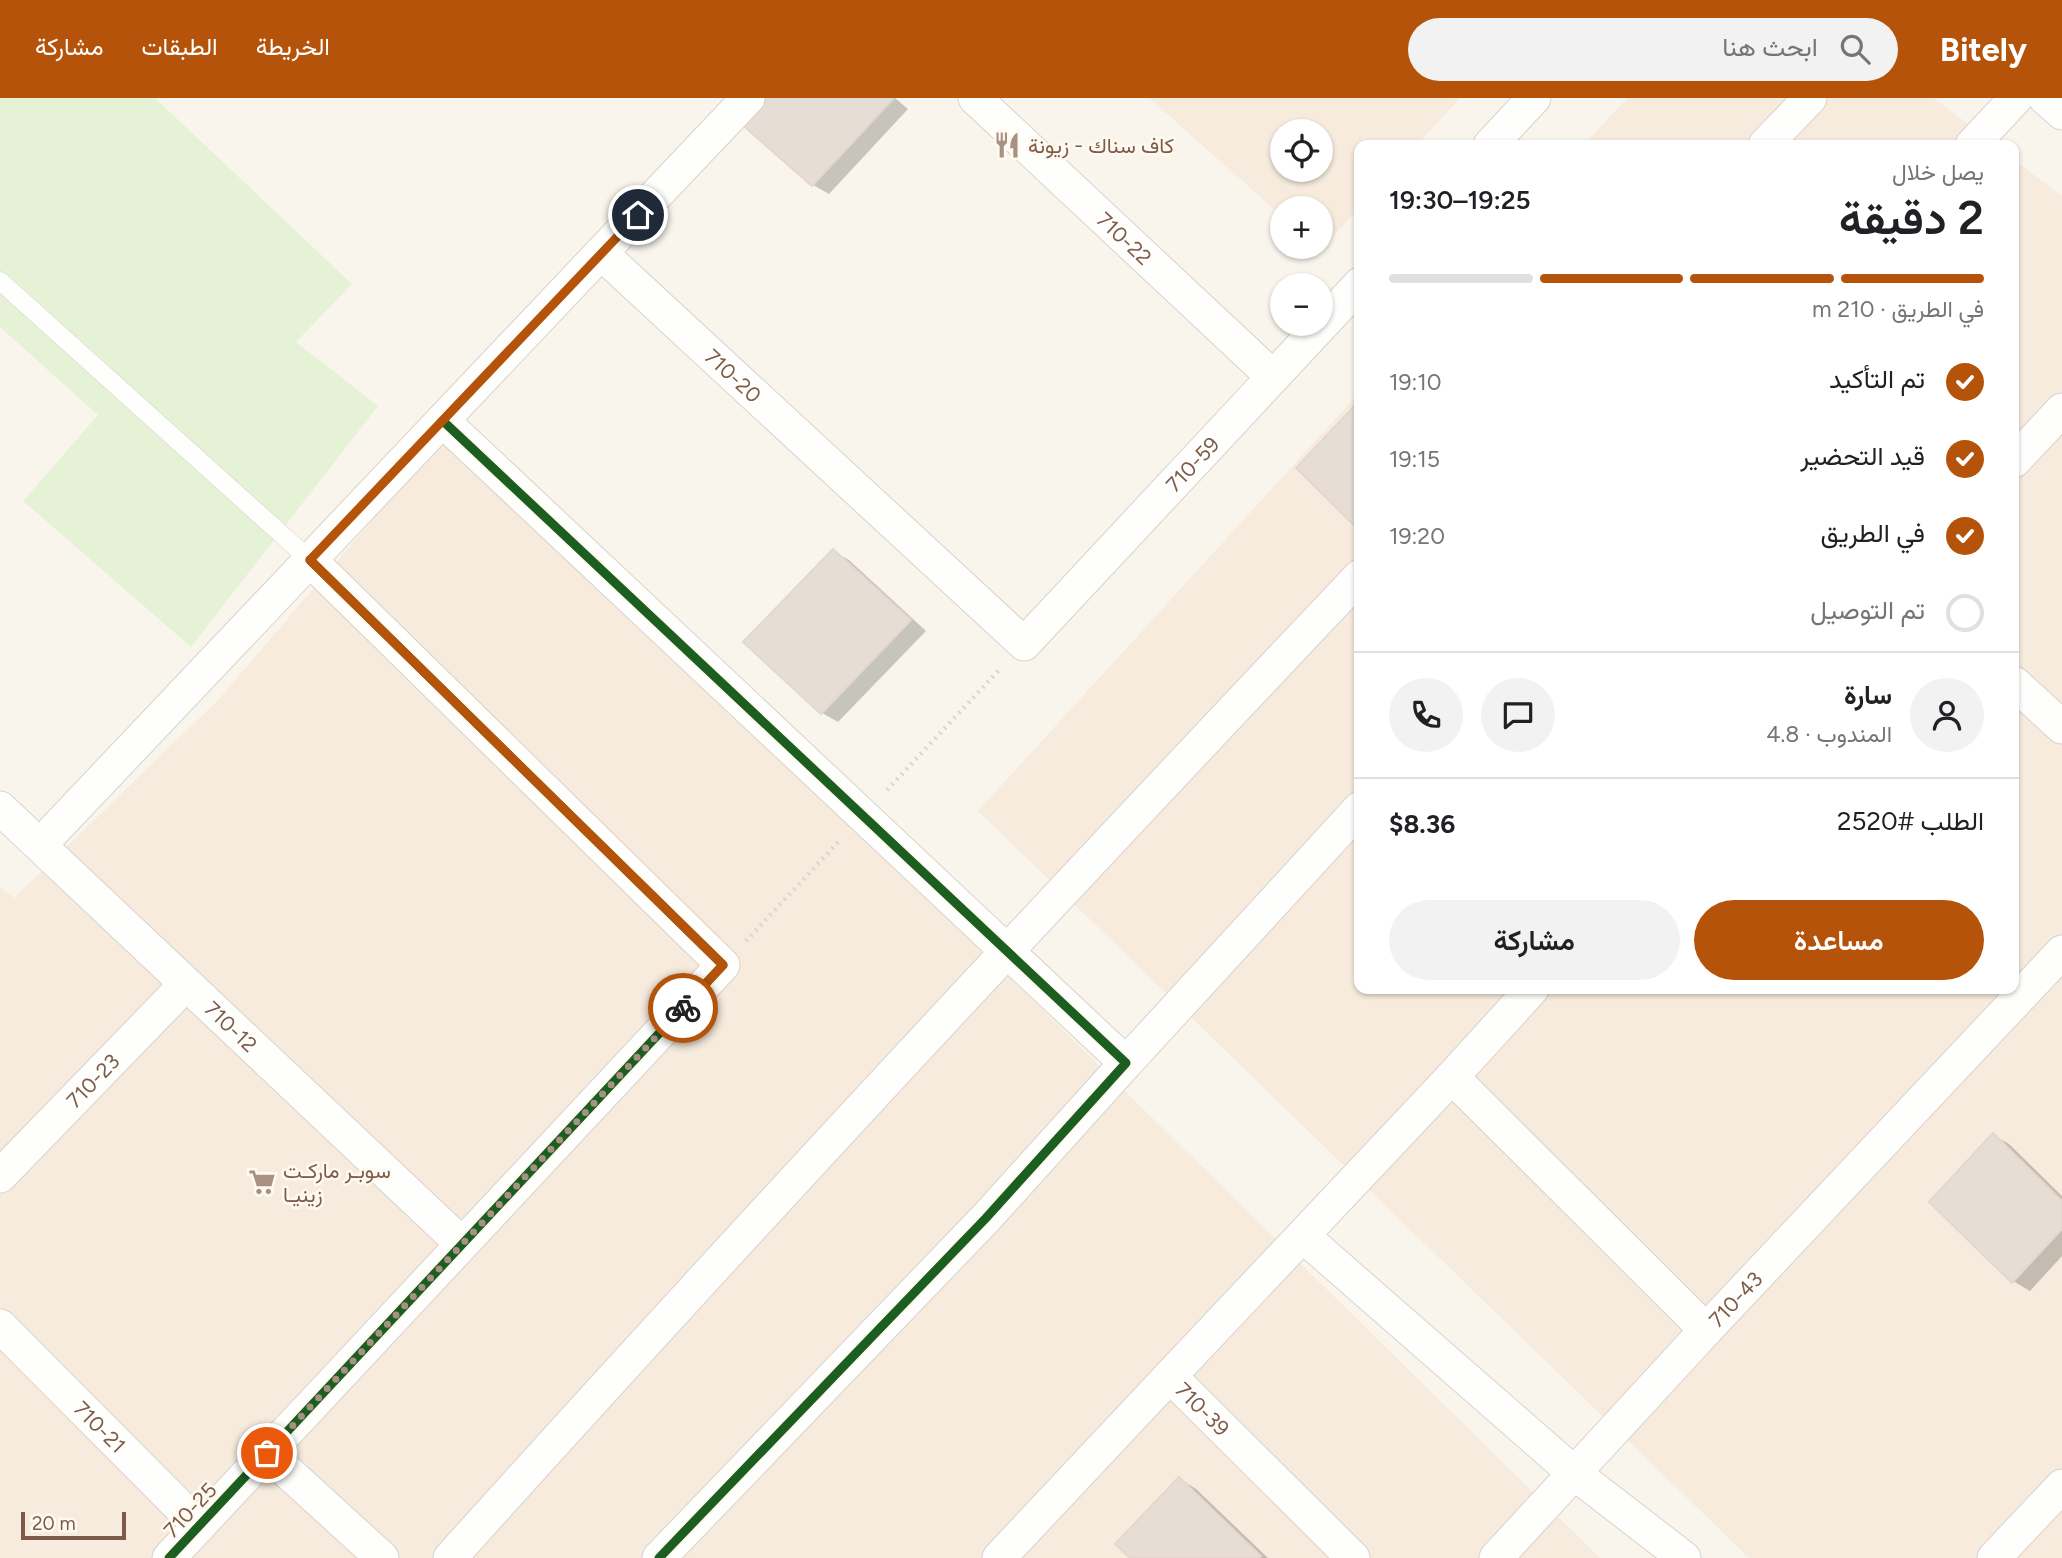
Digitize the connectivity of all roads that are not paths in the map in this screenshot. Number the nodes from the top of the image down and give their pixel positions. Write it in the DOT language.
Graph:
graph roads {
  1 [pos="748,98"];
  2 [pos="975,98"];
  3 [pos="1810,98"];
  4 [pos="2016,98"];
  5 [pos="2045,98"];
  6 [pos="1521,103"];
  7 [pos="2062,113"];
  8 [pos="1494,140"];
  9 [pos="1770,140"];
  10 [pos="1977,140"];
  11 [pos="601,253"];
  12 [pos="0,281"];
  13 [pos="1354,290"];
  14 [pos="1273,377"];
  15 [pos="2062,410"];
  16 [pos="443,421"];
  17 [pos="2019,456"];
  18 [pos="310,560"];
  19 [pos="1354,582"];
  20 [pos="1024,643"];
  21 [pos="2019,688"];
  22 [pos="2062,727"];
  23 [pos="0,808"];
  24 [pos="1354,815"];
  25 [pos="40,845"];
  26 [pos="1006,950"];
  27 [pos="2062,952"];
  28 [pos="186,984"];
  29 [pos="1527,994"];
  30 [pos="1126,1063"];
  31 [pos="1452,1077"];
  32 [pos="0,1176"];
  33 [pos="1303,1236"];
  34 [pos="462,1244"];
  35 [pos="0,1326"];
  36 [pos="1706,1330"];
  37 [pos="1170,1376"];
  38 [pos="267,1453"];
  39 [pos="1574,1473"];
  40 [pos="2062,1486"];
  41 [pos="199,1526"];
  42 [pos="169,1558"];
  43 [pos="382,1558"];
  44 [pos="450,1558"];
  45 [pos="659,1558"];
  46 [pos="999,1558"];
  47 [pos="1353,1558"];
  48 [pos="1496,1558"];
  49 [pos="1684,1558"];
  50 [pos="1994,1558"];
  1 -- 11 [label="street"];
  2 -- 14 [label="street, 710-22"];
  3 -- 9 [label="street"];
  4 -- 10 [label="street"];
  5 -- 7 [label="street"];
  6 -- 8 [label="street"];
  11 -- 16 [label="street"];
  11 -- 20 [label="street, 710-20"];
  12 -- 18 [label="lane"];
  13 -- 14 [label="street, 710-59"];
  14 -- 20 [label="street, 710-59"];
  15 -- 17 [label="street"];
  16 -- 18 [label="street"];
  16 -- 26 [label="street"];
  18 -- 25 [label="street"];
  18 -- 34 [label="street, 710-25"];
  19 -- 26 [label="street"];
  21 -- 22 [label="street"];
  23 -- 25 [label="street, 710-12"];
  24 -- 30 [label="street"];
  25 -- 28 [label="street, 710-12"];
  26 -- 30 [label="street"];
  26 -- 44 [label="street"];
  27 -- 36 [label="street, 710-43"];
  28 -- 32 [label="street, 710-23"];
  28 -- 34 [label="street, 710-12"];
  29 -- 31 [label="street"];
  30 -- 45 [label="street"];
  31 -- 33 [label="street"];
  31 -- 36 [label="street, 710-43"];
  33 -- 37 [label="street"];
  33 -- 39 [label="street"];
  34 -- 38 [label="street, 710-25"];
  35 -- 41 [label="street, 710-21"];
  36 -- 39 [label="street"];
  37 -- 46 [label="street, 710-39"];
  37 -- 47 [label="street, 710-39"];
  38 -- 41 [label="street, 710-25"];
  38 -- 43 [label="street"];
  39 -- 48 [label="street"];
  39 -- 49 [label="street"];
  40 -- 50 [label="street"];
  41 -- 42 [label="street, 710-25"];
}
